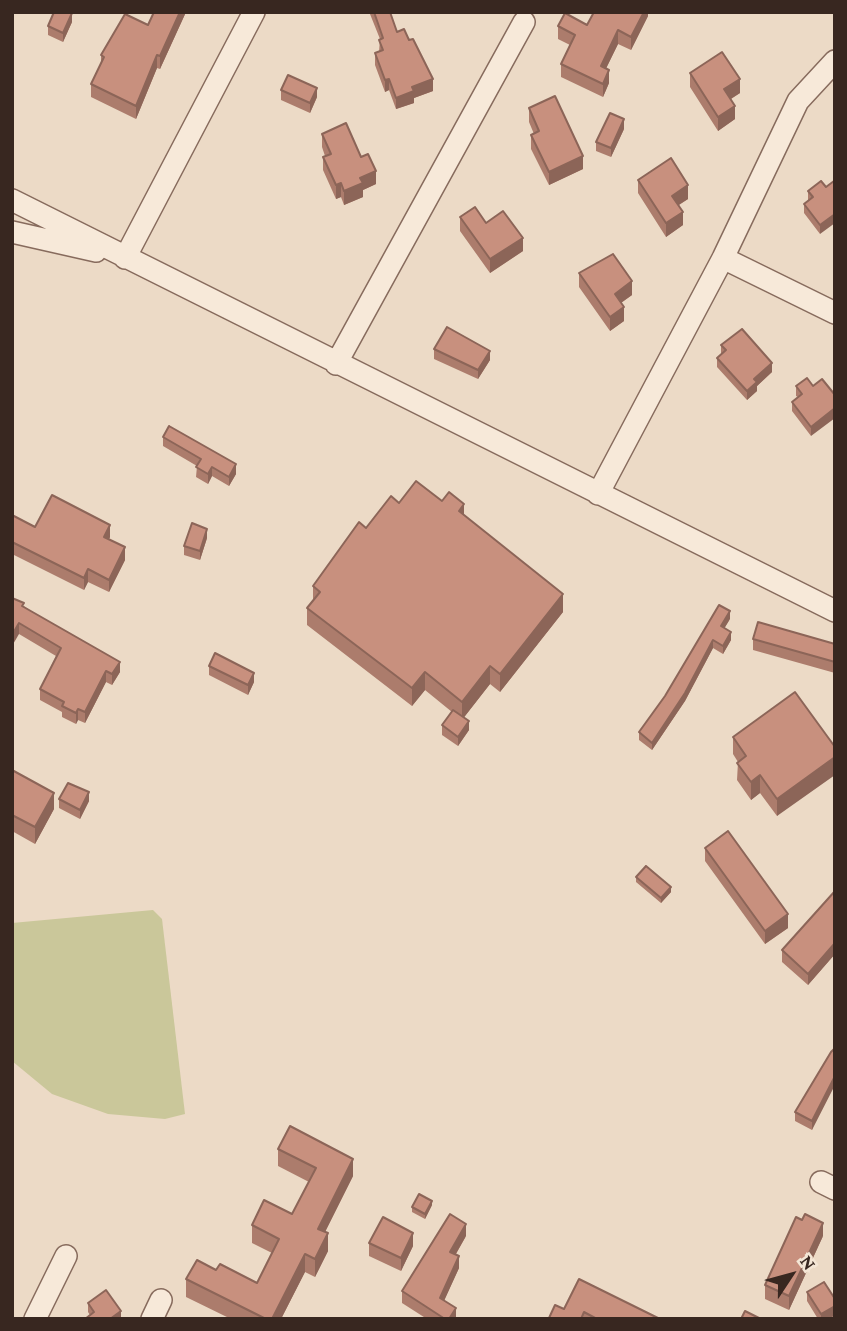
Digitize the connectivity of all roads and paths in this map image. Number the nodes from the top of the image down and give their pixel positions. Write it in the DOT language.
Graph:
graph roads {
  1 [pos="254,12"];
  2 [pos="524,22"];
  3 [pos="835,61"];
  4 [pos="12,200"];
  5 [pos="12,232"];
  6 [pos="125,258"];
  7 [pos="723,258"];
  8 [pos="835,313"];
  9 [pos="337,364"];
  10 [pos="598,494"];
  11 [pos="835,611"];
  12 [pos="66,1256"];
  13 [pos="35,1319"];
  1 -- 6 [label="street"];
  2 -- 9 [label="street"];
  3 -- 7 [label="street"];
  4 -- 6 [label="street"];
  5 -- 6 [label="street"];
  6 -- 9 [label="street"];
  7 -- 8 [label="street"];
  7 -- 10 [label="street"];
  9 -- 10 [label="street"];
  10 -- 11 [label="street"];
  12 -- 13 [label="street"];
}
